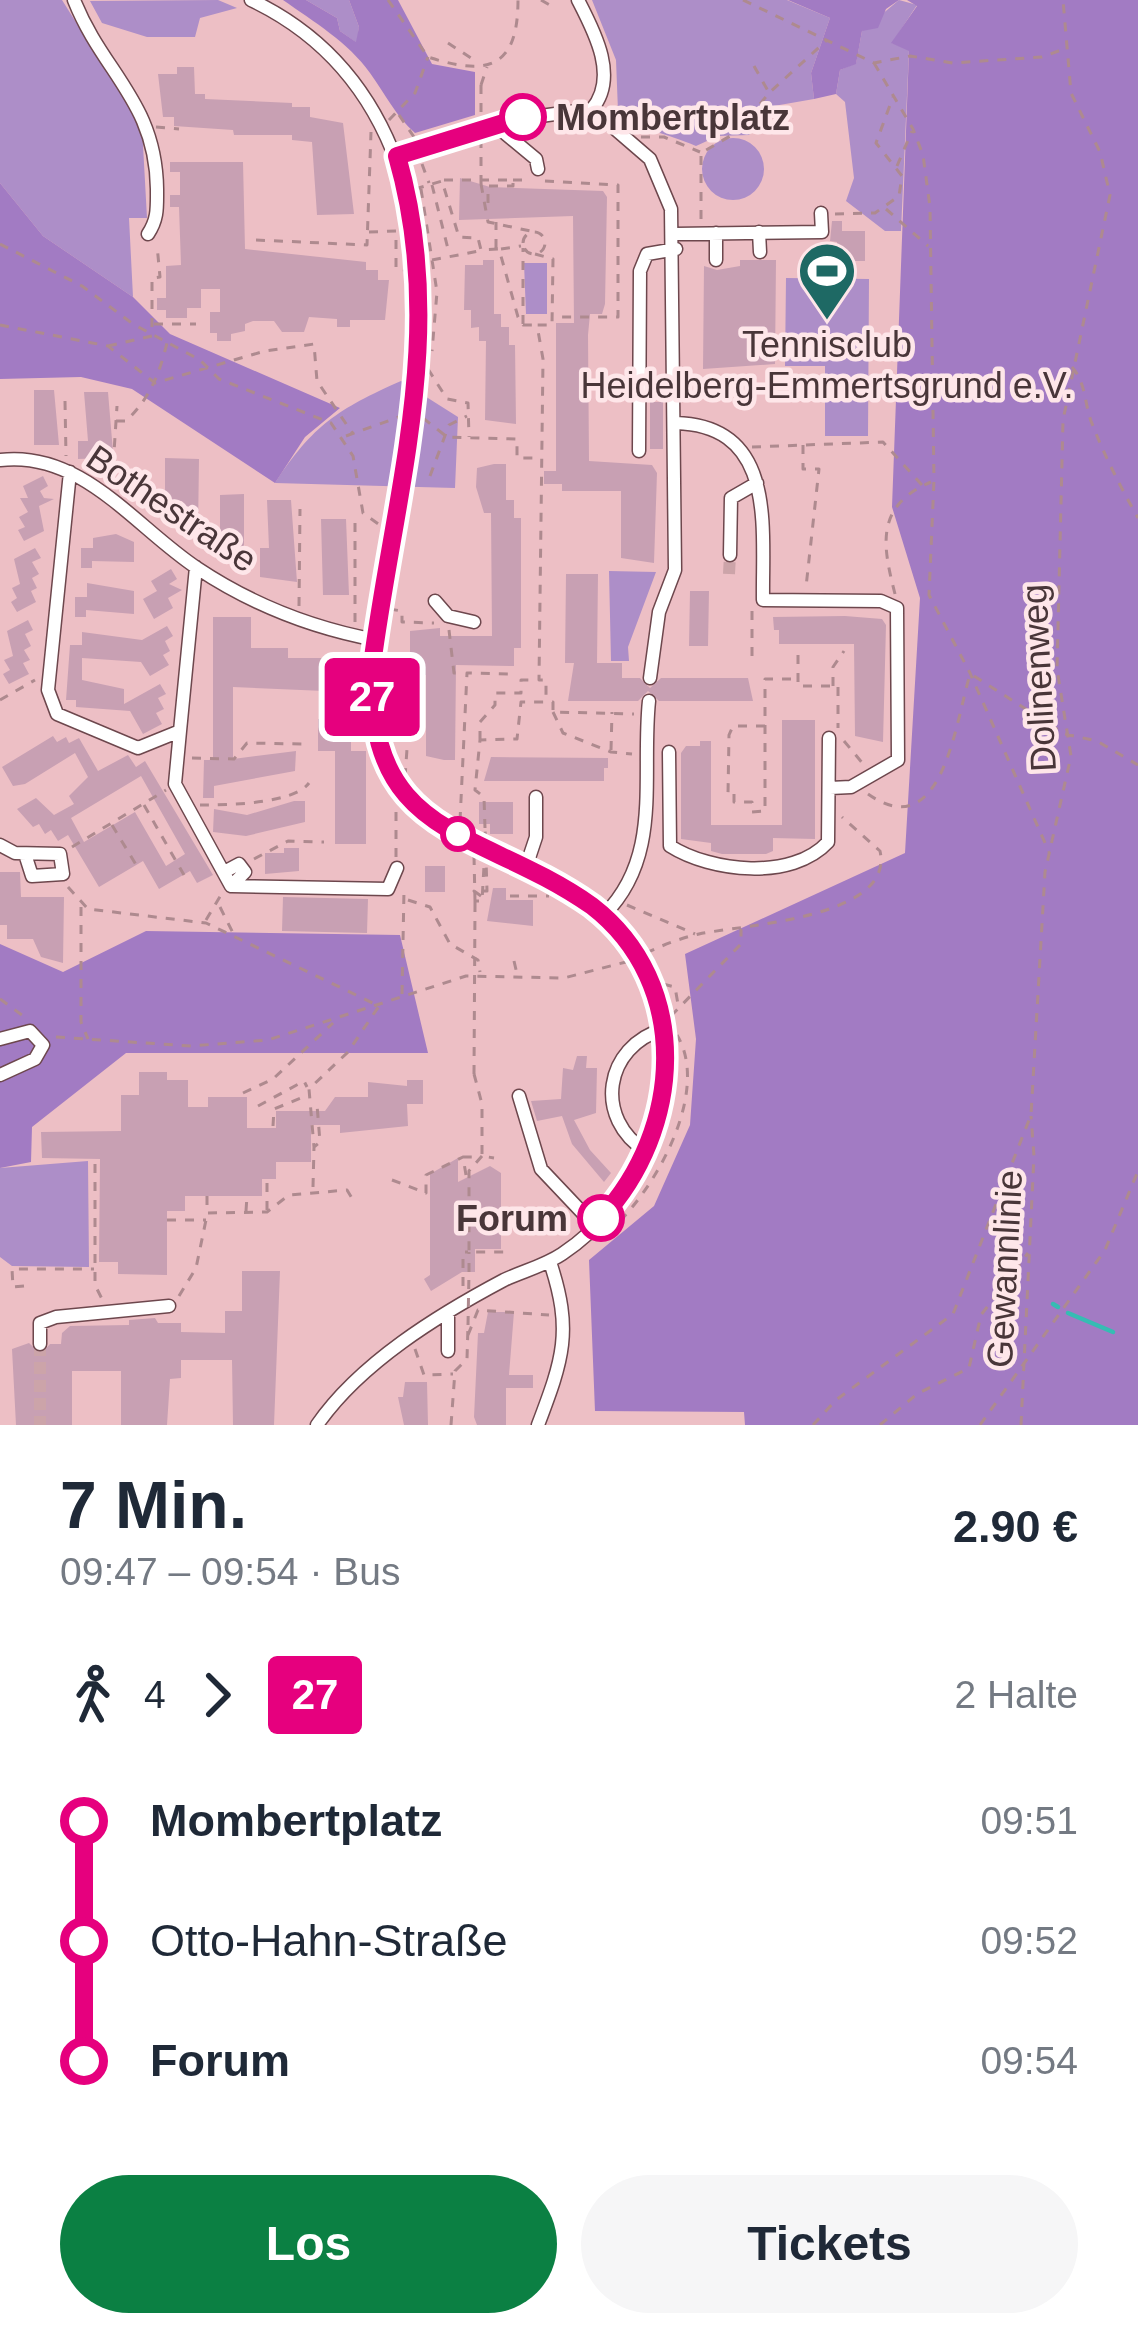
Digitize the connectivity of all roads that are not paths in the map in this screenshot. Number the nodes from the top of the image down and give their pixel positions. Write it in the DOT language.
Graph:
graph roads {
  1 [pos="74,0"];
  2 [pos="251,0"];
  3 [pos="578,0"];
  4 [pos="592,109"];
  5 [pos="495,125"];
  6 [pos="397,156"];
  7 [pos="538,169"];
  8 [pos="821,213"];
  9 [pos="759,232"];
  10 [pos="148,234"];
  11 [pos="675,234"];
  12 [pos="708,234"];
  13 [pos="676,249"];
  14 [pos="760,252"];
  15 [pos="716,260"];
  16 [pos="676,423"];
  17 [pos="639,451"];
  18 [pos="0,460"];
  19 [pos="68,471"];
  20 [pos="757,483"];
  21 [pos="730,555"];
  22 [pos="196,567"];
  23 [pos="435,601"];
  24 [pos="474,622"];
  25 [pos="376,640"];
  26 [pos="650,678"];
  27 [pos="649,708"];
  28 [pos="180,731"];
  29 [pos="829,738"];
  30 [pos="669,752"];
  31 [pos="830,788"];
  32 [pos="536,797"];
  33 [pos="0,845"];
  34 [pos="26,854"];
  35 [pos="243,867"];
  36 [pos="526,867"];
  37 [pos="397,868"];
  38 [pos="228,879"];
  39 [pos="604,915"];
  40 [pos="662,1021"];
  41 [pos="0,1039"];
  42 [pos="0,1075"];
  43 [pos="519,1096"];
  44 [pos="647,1152"];
  45 [pos="593,1226"];
  46 [pos="550,1262"];
  47 [pos="169,1306"];
  48 [pos="448,1314"];
  49 [pos="40,1344"];
  50 [pos="448,1351"];
  51 [pos="317,1425"];
  52 [pos="538,1425"];
  1 -- 10 [label="street"];
  2 -- 6 [label="street"];
  3 -- 4 [label="street"];
  4 -- 5 [label="street"];
  4 -- 11 [label="street"];
  5 -- 6 [label="street"];
  5 -- 7 [label="street"];
  6 -- 25 [label="street, bridge"];
  8 -- 9 [label="street"];
  9 -- 12 [label="street"];
  9 -- 14 [label="street"];
  11 -- 12 [label="street"];
  11 -- 13 [label="street"];
  12 -- 15 [label="street"];
  13 -- 16 [label="street"];
  13 -- 17 [label="street"];
  16 -- 20 [label="street"];
  16 -- 26 [label="street"];
  18 -- 19 [label="street, Bothestraße"];
  19 -- 22 [label="street, Bothestraße"];
  19 -- 28 [label="street"];
  20 -- 21 [label="street"];
  20 -- 31 [label="street"];
  22 -- 25 [label="street, Bothestraße"];
  22 -- 28 [label="street"];
  23 -- 24 [label="street"];
  25 -- 36 [label="street"];
  27 -- 39 [label="street"];
  28 -- 38 [label="street"];
  29 -- 31 [label="street"];
  30 -- 31 [label="street"];
  32 -- 36 [label="street"];
  33 -- 34 [label="street"];
  34 -- 34 [label="street"];
  35 -- 38 [label="street"];
  36 -- 39 [label="street"];
  37 -- 38 [label="street"];
  39 -- 40 [label="street, bridge"];
  40 -- 44 [label="street"];
  40 -- 44 [label="street"];
  41 -- 42 [label="street"];
  43 -- 45 [label="street"];
  44 -- 45 [label="street"];
  45 -- 46 [label="street"];
  46 -- 48 [label="street"];
  46 -- 52 [label="street"];
  47 -- 49 [label="street"];
  48 -- 50 [label="street"];
  48 -- 51 [label="street"];
}
